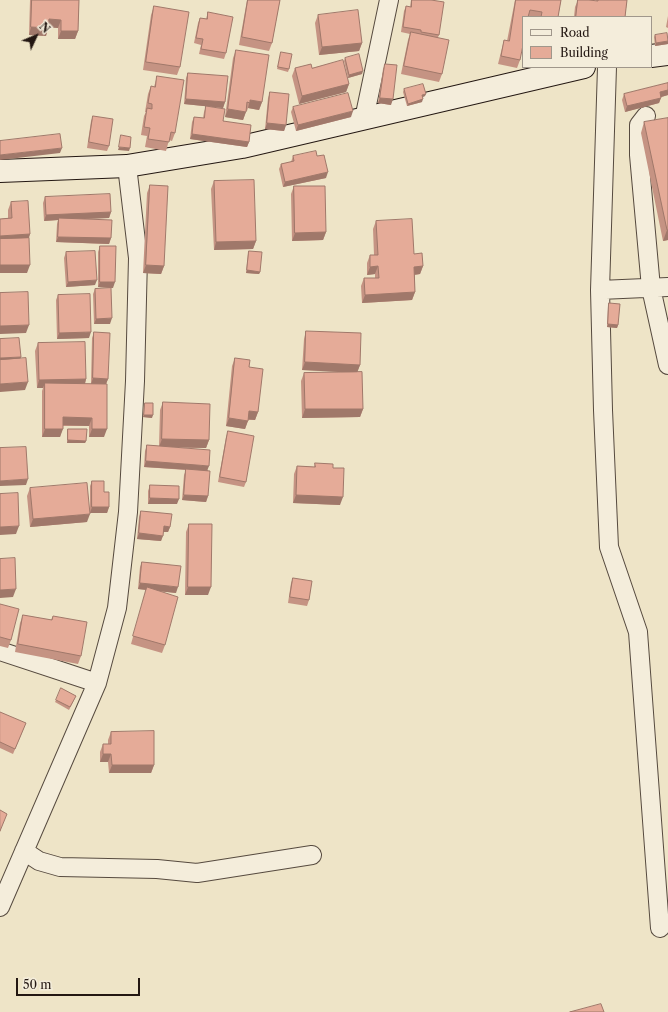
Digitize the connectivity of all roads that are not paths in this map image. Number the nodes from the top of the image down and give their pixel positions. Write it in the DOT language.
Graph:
graph roads {
  1 [pos="389,0"];
  2 [pos="668,54"];
  3 [pos="652,56"];
  4 [pos="580,68"];
  5 [pos="607,68"];
  6 [pos="646,116"];
  7 [pos="364,119"];
  8 [pos="127,166"];
  9 [pos="0,171"];
  10 [pos="660,287"];
  11 [pos="600,290"];
  12 [pos="668,365"];
  13 [pos="0,651"];
  14 [pos="96,683"];
  15 [pos="24,851"];
  16 [pos="312,855"];
  17 [pos="0,907"];
  18 [pos="660,928"];
  1 -- 7 [label="street"];
  2 -- 3 [label="street"];
  4 -- 7 [label="street"];
  5 -- 11 [label="street"];
  6 -- 10 [label="street"];
  7 -- 8 [label="street"];
  8 -- 9 [label="street"];
  8 -- 14 [label="street"];
  10 -- 11 [label="street"];
  10 -- 12 [label="street"];
  11 -- 18 [label="street"];
  13 -- 14 [label="street"];
  14 -- 15 [label="street"];
  15 -- 16 [label="street"];
  15 -- 17 [label="street"];
}
